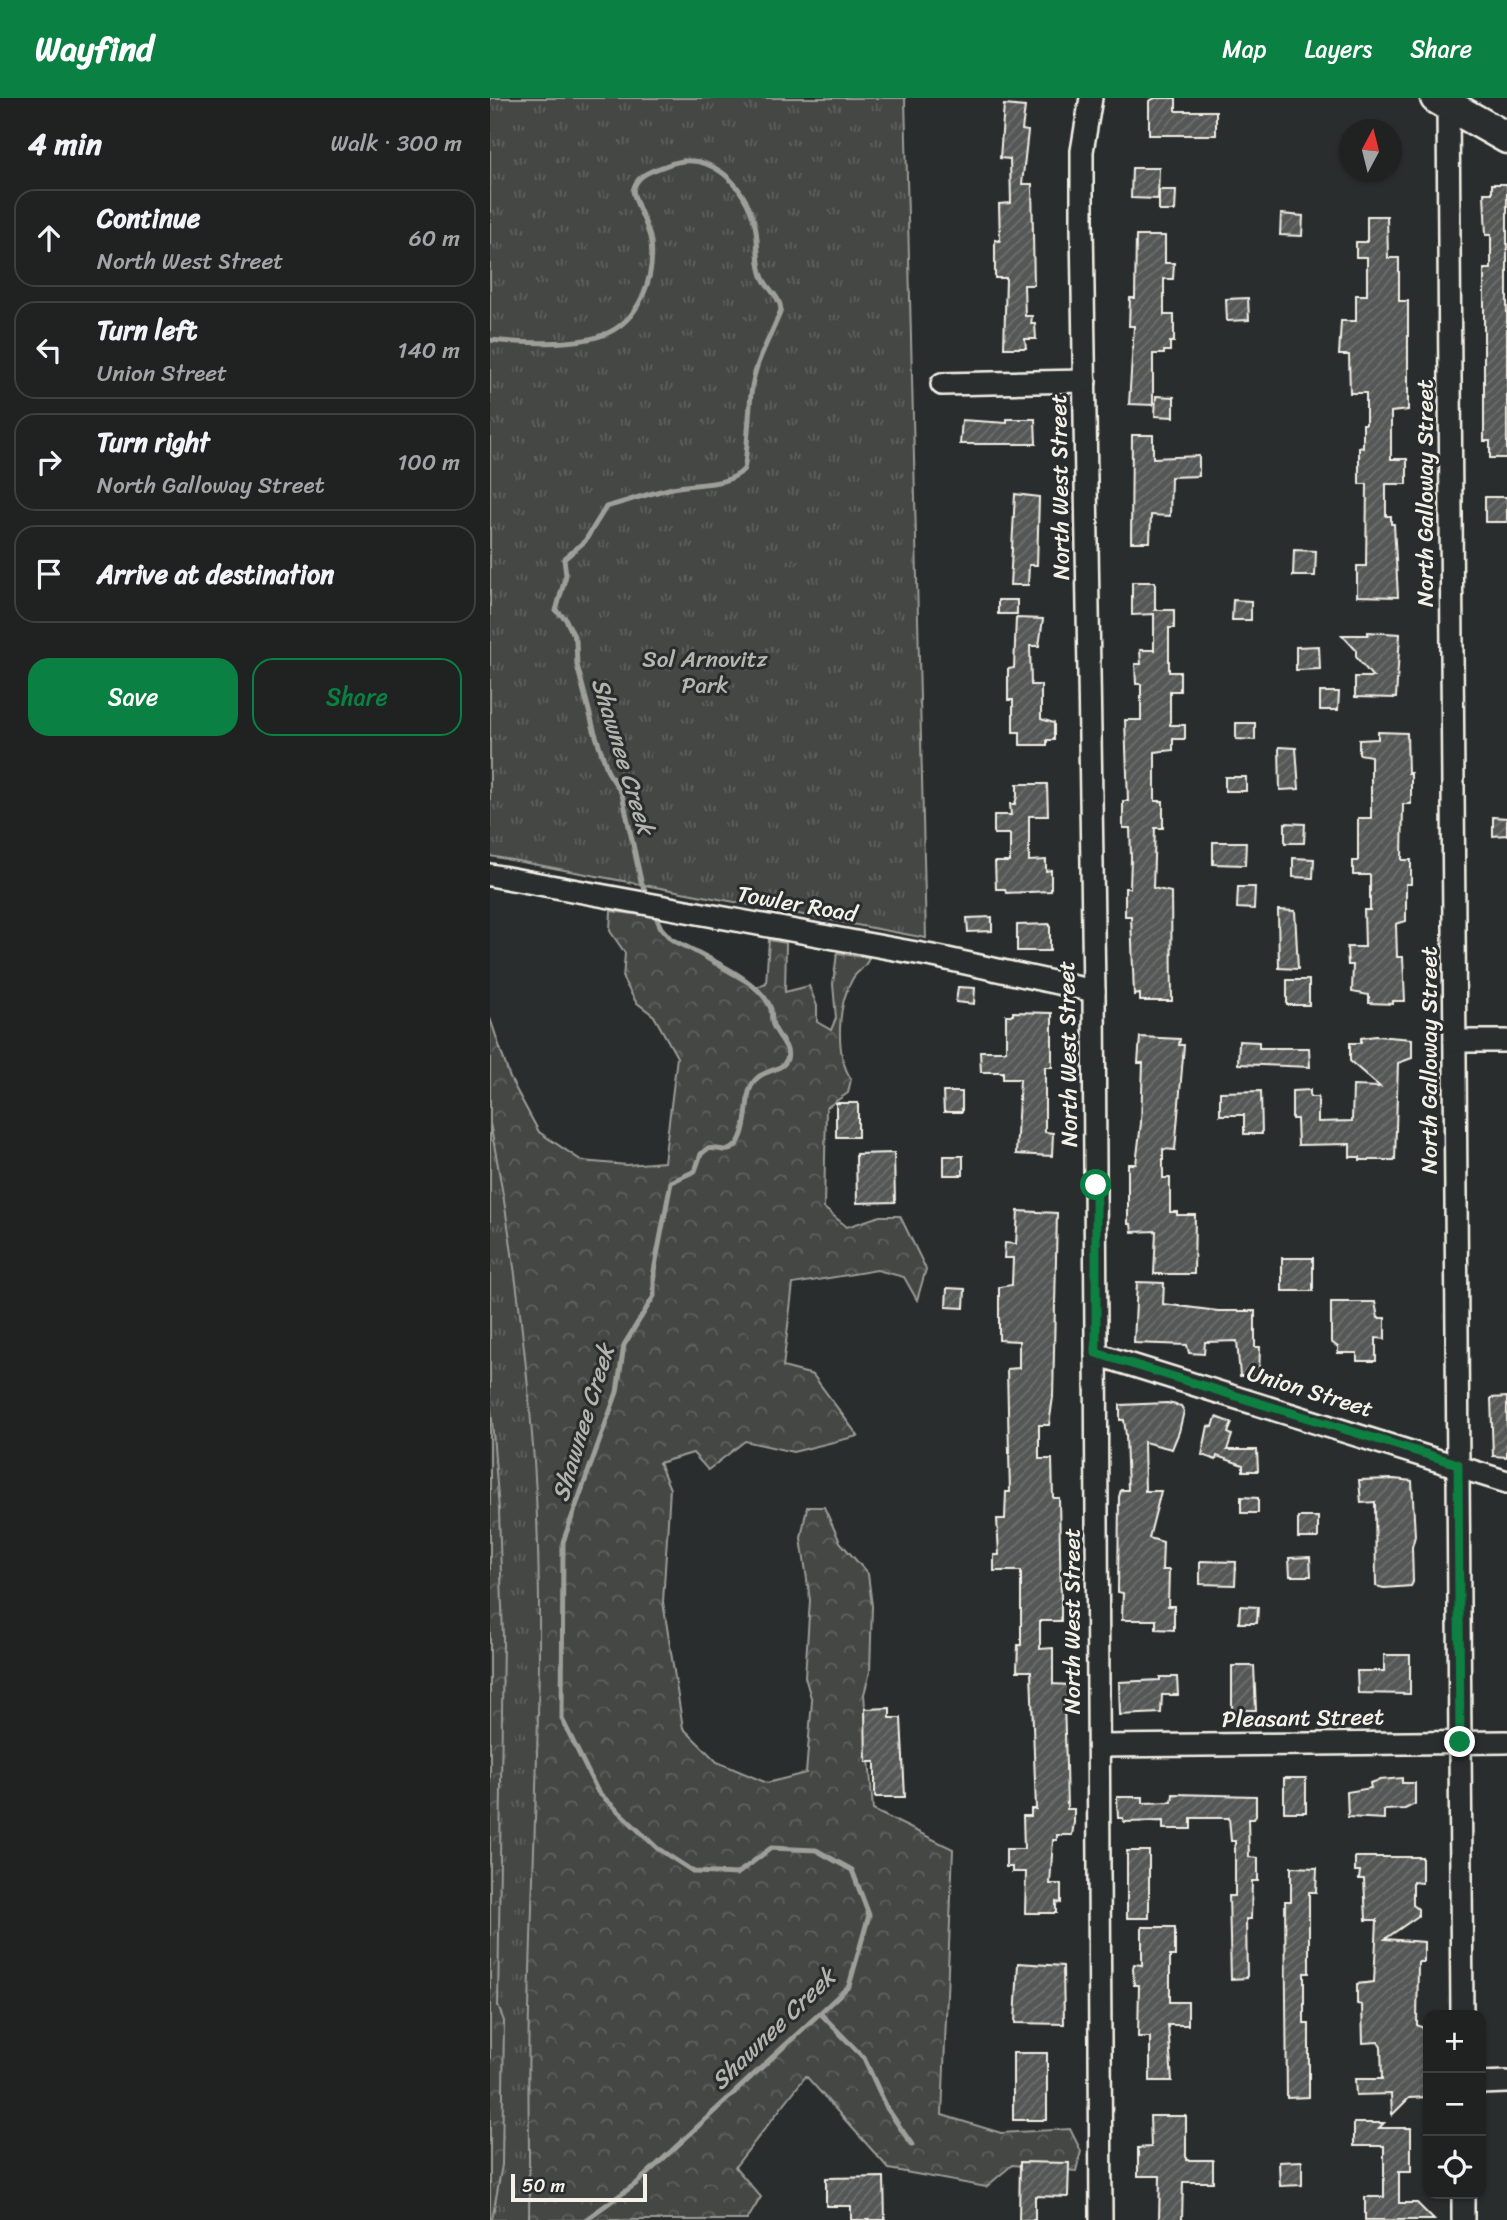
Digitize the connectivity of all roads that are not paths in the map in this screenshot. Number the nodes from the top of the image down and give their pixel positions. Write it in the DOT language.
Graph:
graph roads {
  1 [pos="1091,98"];
  2 [pos="1442,102"];
  3 [pos="1507,138"];
  4 [pos="1085,381"];
  5 [pos="942,384"];
  6 [pos="490,875"];
  7 [pos="1094,991"];
  8 [pos="1455,1041"];
  9 [pos="1507,1041"];
  10 [pos="1096,1353"];
  11 [pos="1458,1464"];
  12 [pos="1507,1482"];
  13 [pos="1460,1742"];
  14 [pos="1507,1742"];
  15 [pos="1099,1746"];
  16 [pos="1462,2010"];
  17 [pos="1486,2082"];
  18 [pos="1507,2082"];
  19 [pos="1463,2199"];
  20 [pos="1101,2220"];
  21 [pos="1463,2220"];
  1 -- 4 [label="street, North West Street"];
  2 -- 3 [label="street"];
  2 -- 8 [label="street, North Galloway Street"];
  4 -- 5 [label="street"];
  4 -- 7 [label="street, North West Street"];
  6 -- 7 [label="street, Towler Road"];
  7 -- 10 [label="street, North West Street"];
  8 -- 9 [label="street"];
  8 -- 11 [label="street, North Galloway Street"];
  10 -- 11 [label="street, Union Street"];
  10 -- 15 [label="street, North West Street"];
  11 -- 12 [label="street, Union Street"];
  11 -- 13 [label="street, North Galloway Street"];
  13 -- 14 [label="street, Pleasant Street"];
  13 -- 15 [label="street, Pleasant Street"];
  13 -- 16 [label="street, North Galloway Street"];
  15 -- 20 [label="street, North West Street"];
  17 -- 18 [label="street"];
  19 -- 21 [label="street"];
}
